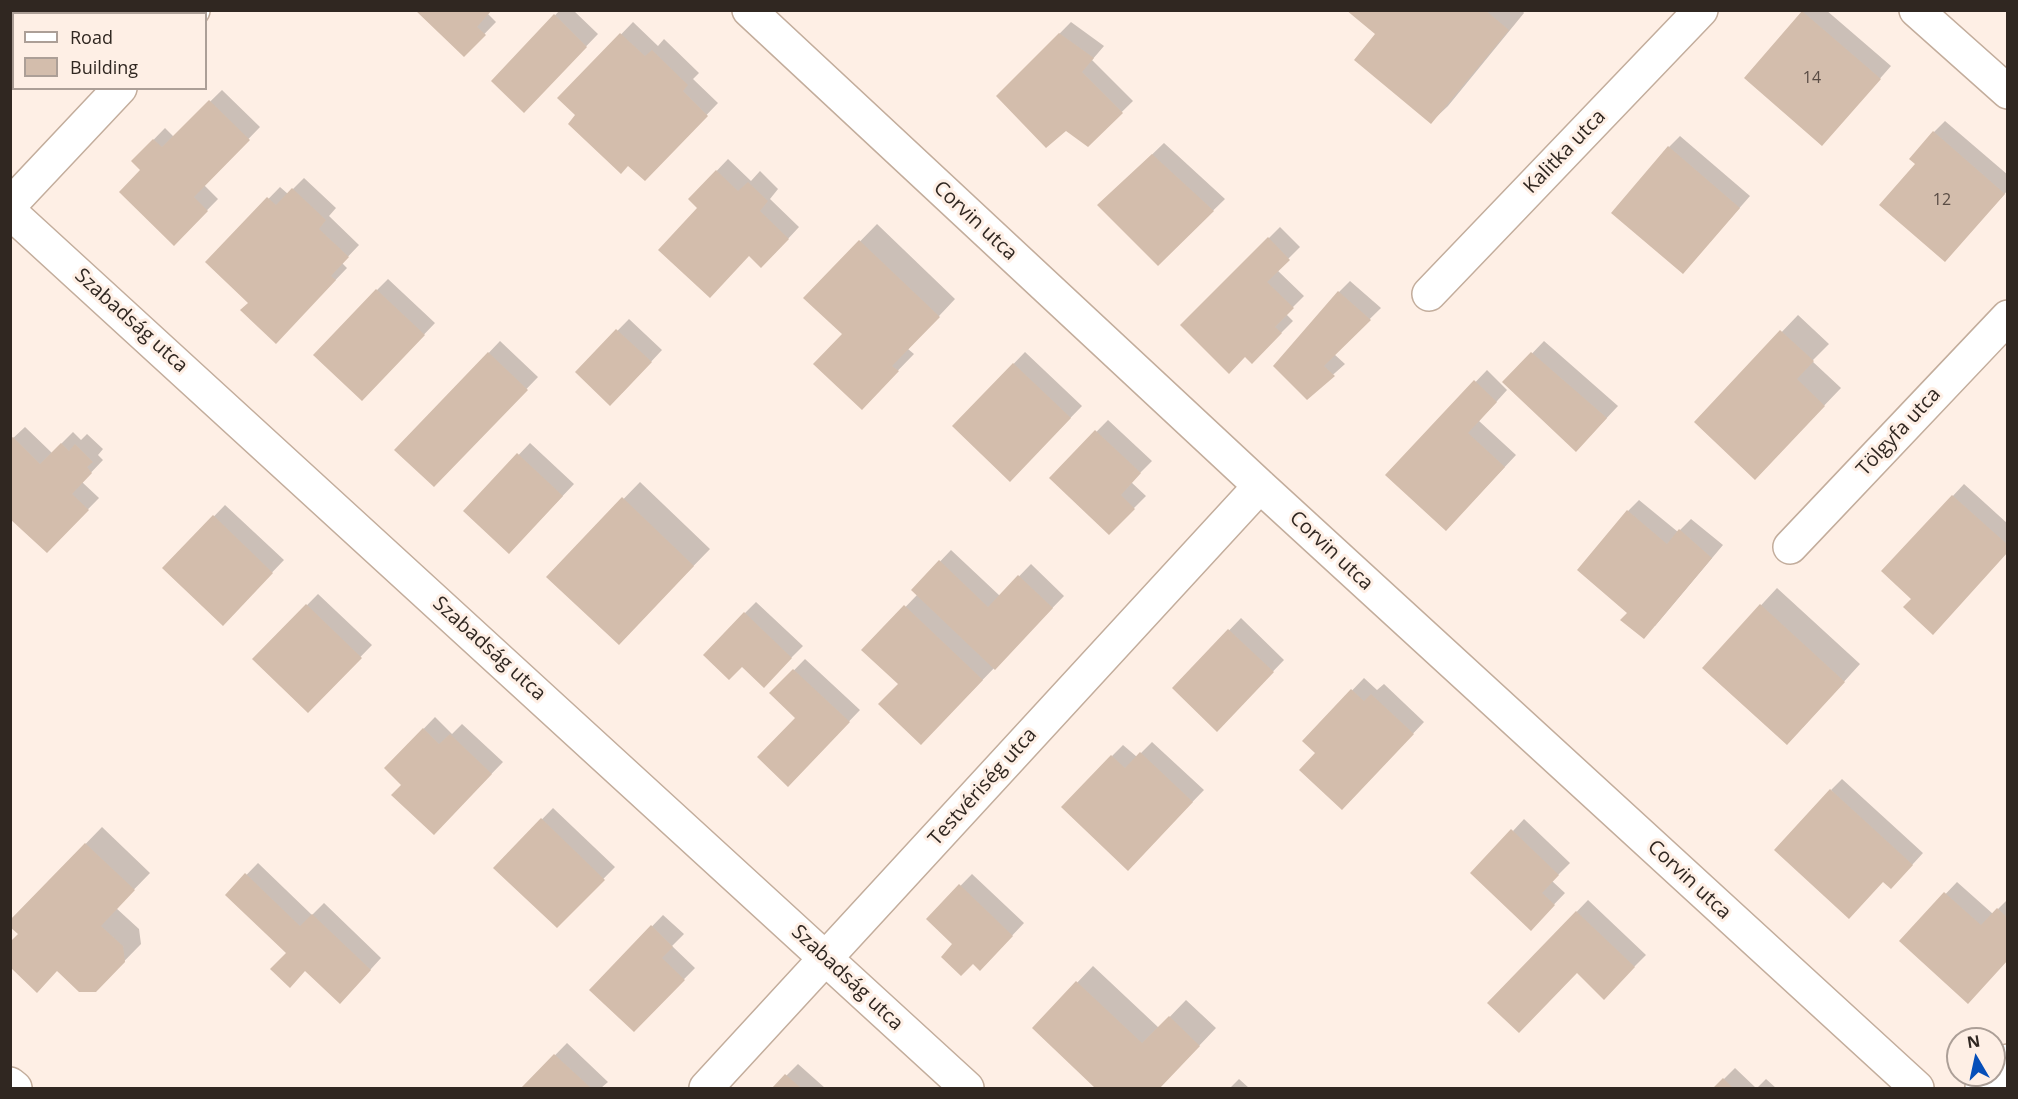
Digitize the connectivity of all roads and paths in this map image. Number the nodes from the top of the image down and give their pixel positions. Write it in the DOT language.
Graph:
graph roads {
  1 [pos="749,10"];
  2 [pos="1701,10"];
  3 [pos="1916,10"];
  4 [pos="118,90"];
  5 [pos="2007,92"];
  6 [pos="10,205"];
  7 [pos="10,212"];
  8 [pos="1429,294"];
  9 [pos="2007,317"];
  10 [pos="1260,486"];
  11 [pos="1791,547"];
  12 [pos="827,958"];
  13 [pos="2007,1061"];
  14 [pos="10,1084"];
  15 [pos="15,1089"];
  16 [pos="706,1089"];
  17 [pos="967,1089"];
  18 [pos="1917,1089"];
  19 [pos="1982,1089"];
  1 -- 10 [label="street, Corvin utca"];
  2 -- 8 [label="street, Kalitka utca"];
  3 -- 5 [label="street"];
  4 -- 6 [label="street"];
  7 -- 12 [label="street, Szabadság utca"];
  9 -- 11 [label="street, Tölgyfa utca"];
  10 -- 12 [label="street, Testvériség utca"];
  10 -- 18 [label="street, Corvin utca"];
  12 -- 16 [label="street, Testvériség utca"];
  12 -- 17 [label="street, Szabadság utca"];
  13 -- 19 [label="street"];
  14 -- 15 [label="street"];
}
